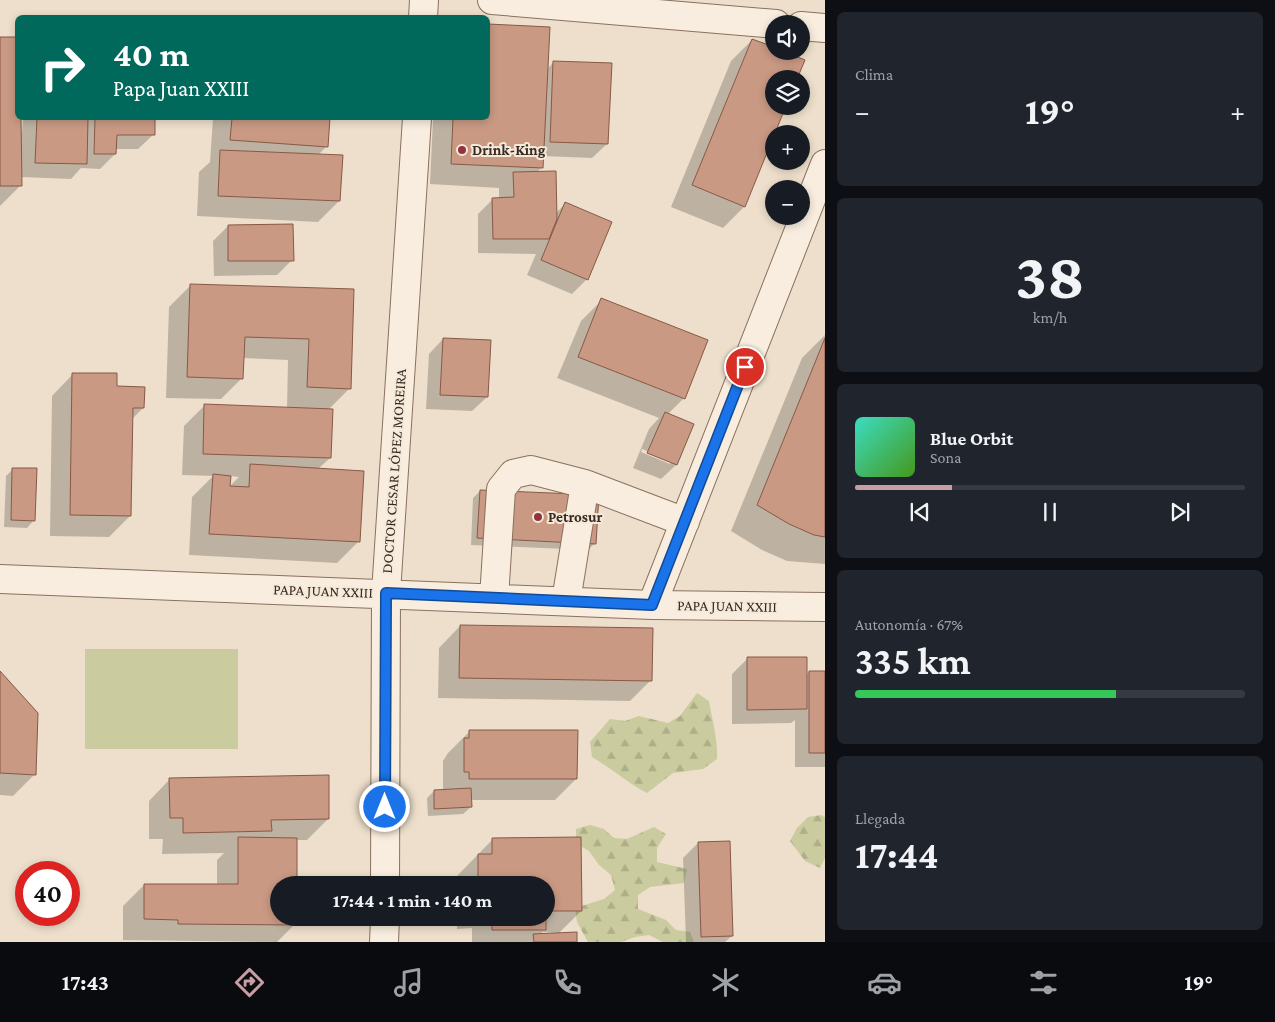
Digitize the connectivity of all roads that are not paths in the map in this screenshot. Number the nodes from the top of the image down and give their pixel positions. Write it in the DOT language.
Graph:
graph roads {
  1 [pos="424,0"];
  2 [pos="492,0"];
  3 [pos="423,15"];
  4 [pos="765,23"];
  5 [pos="810,27"];
  6 [pos="825,28"];
  7 [pos="417,120"];
  8 [pos="822,181"];
  9 [pos="585,484"];
  10 [pos="685,522"];
  11 [pos="0,579"];
  12 [pos="386,593"];
  13 [pos="494,598"];
  14 [pos="566,601"];
  15 [pos="652,605"];
  16 [pos="825,607"];
  17 [pos="385,876"];
  18 [pos="384,926"];
  19 [pos="384,942"];
  1 -- 3 [label="street"];
  2 -- 4 [label="street"];
  5 -- 6 [label="street"];
  7 -- 12 [label="street, DOCTOR CESAR LÓPEZ MOREIRA"];
  8 -- 10 [label="street"];
  9 -- 10 [label="street"];
  9 -- 13 [label="street"];
  9 -- 14 [label="street"];
  10 -- 15 [label="street"];
  11 -- 12 [label="street, PAPA JUAN XXIII"];
  12 -- 13 [label="street, PAPA JUAN XXIII"];
  12 -- 17 [label="street, DOCTOR CESAR LÓPEZ MOREIRA"];
  13 -- 14 [label="street, PAPA JUAN XXIII"];
  14 -- 15 [label="street, PAPA JUAN XXIII"];
  15 -- 16 [label="street, PAPA JUAN XXIII"];
  18 -- 19 [label="street"];
}
